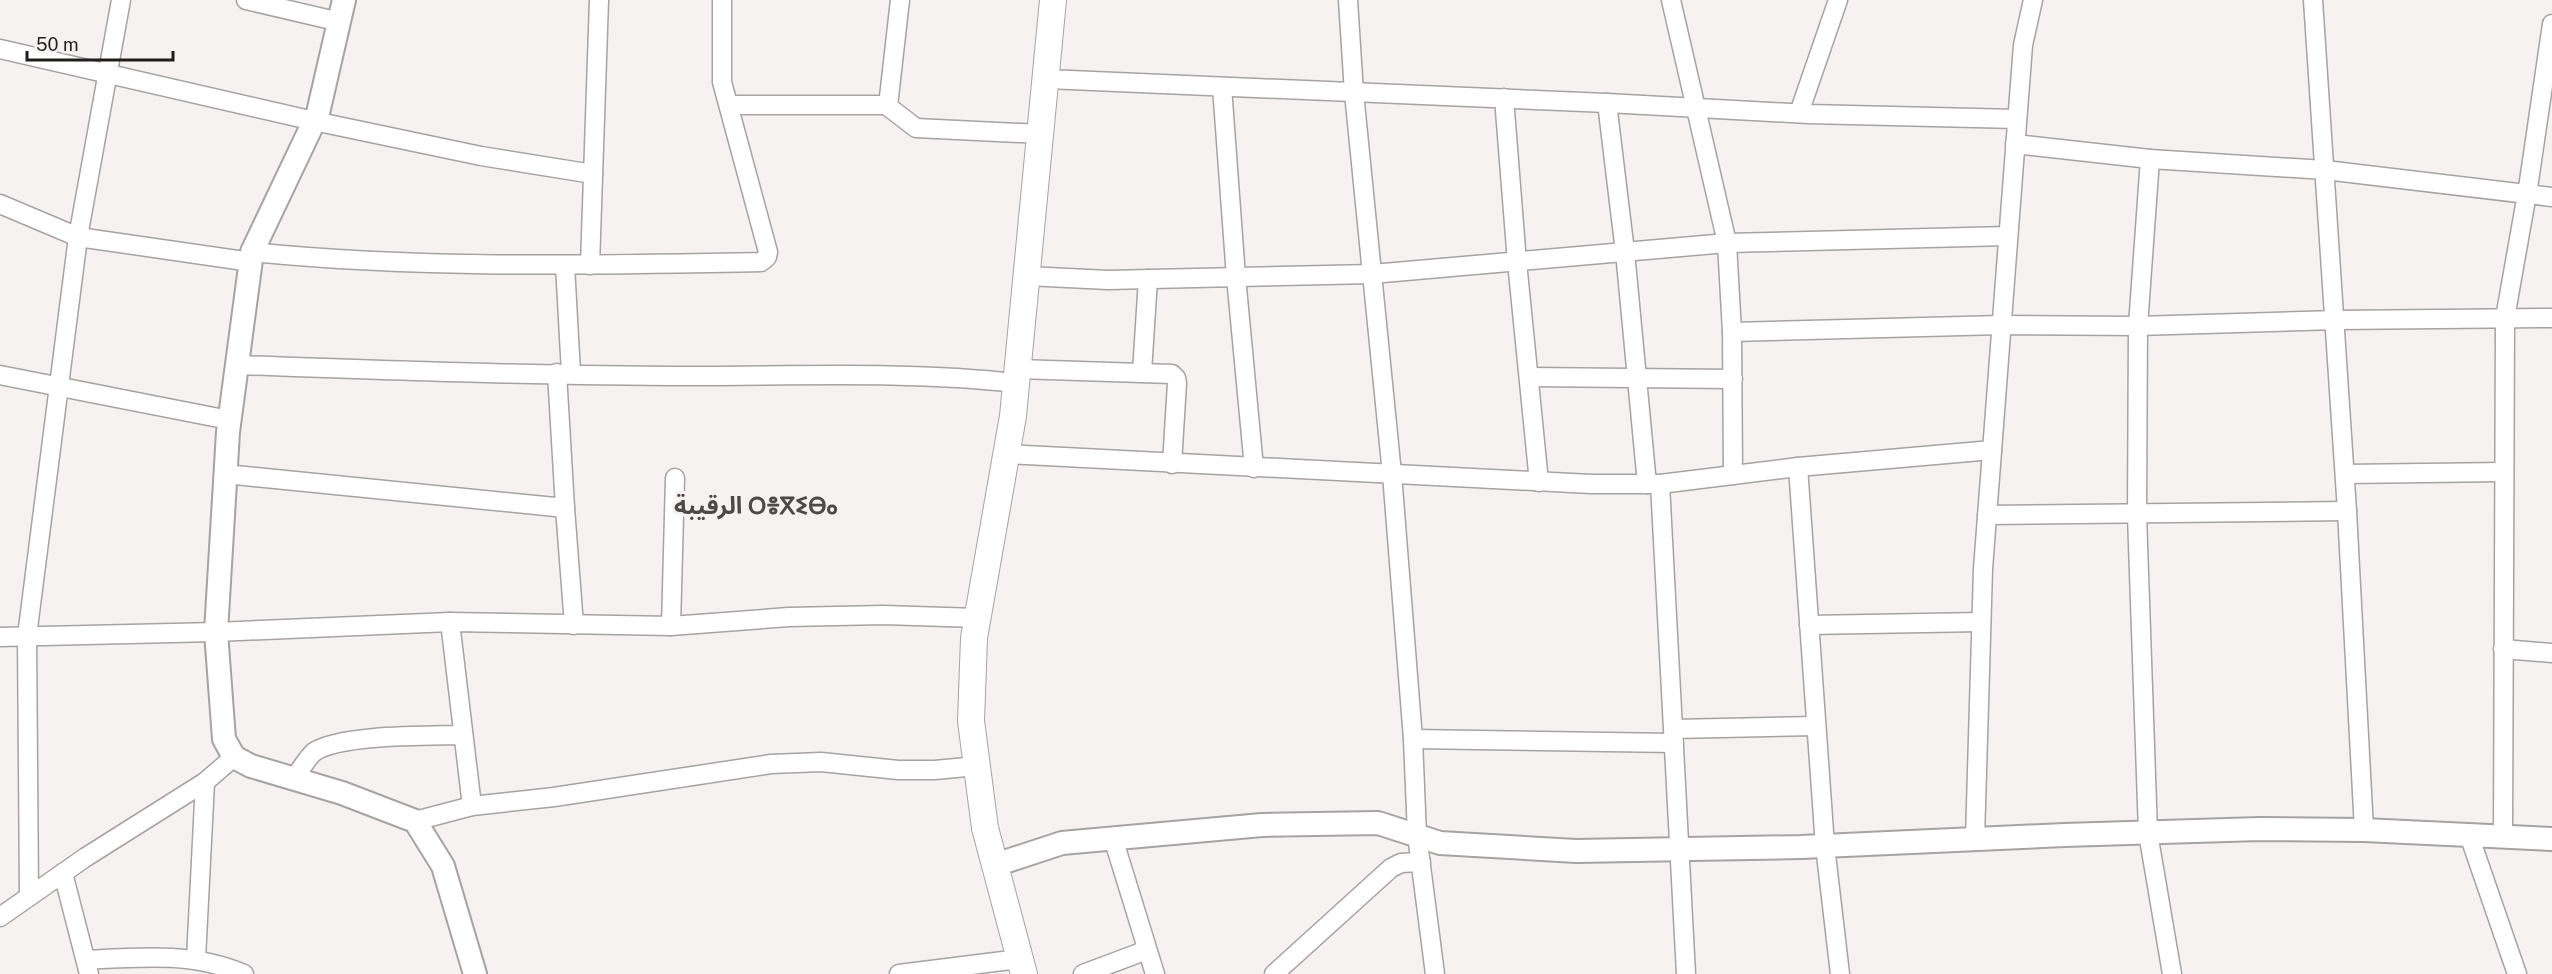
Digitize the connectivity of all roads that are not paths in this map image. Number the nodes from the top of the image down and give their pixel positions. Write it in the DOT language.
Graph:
graph roads {
  1 [pos="121,0"];
  2 [pos="246,0"];
  3 [pos="599,0"];
  4 [pos="722,0"];
  5 [pos="900,0"];
  6 [pos="1053,0"];
  7 [pos="1338,0"];
  8 [pos="1348,0"];
  9 [pos="1671,0"];
  10 [pos="1838,0"];
  11 [pos="2033,0"];
  12 [pos="2313,0"];
  13 [pos="342,11"];
  14 [pos="2552,24"];
  15 [pos="0,49"];
  16 [pos="107,73"];
  17 [pos="1047,79"];
  18 [pos="1222,87"];
  19 [pos="1354,93"];
  20 [pos="1504,98"];
  21 [pos="1607,102"];
  22 [pos="729,105"];
  23 [pos="888,106"];
  24 [pos="1696,109"];
  25 [pos="1799,114"];
  26 [pos="2017,119"];
  27 [pos="314,121"];
  28 [pos="1041,134"];
  29 [pos="2015,144"];
  30 [pos="2150,159"];
  31 [pos="2325,170"];
  32 [pos="593,174"];
  33 [pos="2526,196"];
  34 [pos="2552,197"];
  35 [pos="0,204"];
  36 [pos="2008,236"];
  37 [pos="78,237"];
  38 [pos="1727,243"];
  39 [pos="1625,252"];
  40 [pos="252,257"];
  41 [pos="1517,261"];
  42 [pos="565,265"];
  43 [pos="590,265"];
  44 [pos="1372,274"];
  45 [pos="1027,276"];
  46 [pos="1236,277"];
  47 [pos="1148,279"];
  48 [pos="2505,318"];
  49 [pos="2552,318"];
  50 [pos="2336,320"];
  51 [pos="2001,326"];
  52 [pos="2138,326"];
  53 [pos="1732,332"];
  54 [pos="237,365"];
  55 [pos="1142,372"];
  56 [pos="564,373"];
  57 [pos="0,375"];
  58 [pos="1017,376"];
  59 [pos="1529,377"];
  60 [pos="1637,378"];
  61 [pos="1733,379"];
  62 [pos="58,388"];
  63 [pos="230,420"];
  64 [pos="1992,450"];
  65 [pos="1006,454"];
  66 [pos="1172,464"];
  67 [pos="1798,467"];
  68 [pos="1254,468"];
  69 [pos="2504,472"];
  70 [pos="225,474"];
  71 [pos="1392,474"];
  72 [pos="2345,474"];
  73 [pos="1733,476"];
  74 [pos="675,478"];
  75 [pos="1539,482"];
  76 [pos="1654,484"];
  77 [pos="565,508"];
  78 [pos="2347,511"];
  79 [pos="1987,515"];
  80 [pos="2137,515"];
  81 [pos="978,618"];
  82 [pos="450,622"];
  83 [pos="1981,622"];
  84 [pos="574,625"];
  85 [pos="1809,625"];
  86 [pos="671,626"];
  87 [pos="216,632"];
  88 [pos="27,636"];
  89 [pos="0,637"];
  90 [pos="2503,649"];
  91 [pos="2552,653"];
  92 [pos="1815,726"];
  93 [pos="463,735"];
  94 [pos="1674,736"];
  95 [pos="1413,739"];
  96 [pos="234,757"];
  97 [pos="977,766"];
  98 [pos="294,778"];
  99 [pos="205,782"];
  100 [pos="472,806"];
  101 [pos="415,821"];
  102 [pos="2364,830"];
  103 [pos="2148,832"];
  104 [pos="2469,835"];
  105 [pos="1417,836"];
  106 [pos="2503,836"];
  107 [pos="1113,838"];
  108 [pos="1975,839"];
  109 [pos="2552,839"];
  110 [pos="1825,846"];
  111 [pos="1680,849"];
  112 [pos="1421,862"];
  113 [pos="995,865"];
  114 [pos="63,873"];
  115 [pos="29,896"];
  116 [pos="0,918"];
  117 [pos="1147,951"];
  118 [pos="196,959"];
  119 [pos="1022,966"];
  120 [pos="88,967"];
  121 [pos="244,974"];
  122 [pos="475,974"];
  123 [pos="899,974"];
  124 [pos="1083,974"];
  125 [pos="1155,974"];
  126 [pos="1274,974"];
  127 [pos="1435,974"];
  128 [pos="1686,974"];
  129 [pos="1840,974"];
  130 [pos="2172,974"];
  131 [pos="2517,974"];
  1 -- 16 [label="street"];
  2 -- 13 [label="street"];
  3 -- 32 [label="street"];
  4 -- 22 [label="street"];
  5 -- 23 [label="street"];
  6 -- 17 [label="main road"];
  7 -- 8 [label="street"];
  8 -- 19 [label="street"];
  9 -- 24 [label="street"];
  10 -- 25 [label="street"];
  11 -- 26 [label="street"];
  12 -- 31 [label="street"];
  13 -- 27 [label="street"];
  14 -- 33 [label="street"];
  15 -- 16 [label="street"];
  16 -- 27 [label="street"];
  16 -- 37 [label="street"];
  17 -- 18 [label="street"];
  17 -- 28 [label="main road"];
  18 -- 19 [label="street"];
  18 -- 46 [label="street"];
  19 -- 20 [label="street"];
  19 -- 44 [label="street"];
  20 -- 21 [label="street"];
  20 -- 41 [label="street"];
  21 -- 24 [label="street"];
  21 -- 39 [label="street"];
  22 -- 23 [label="street"];
  22 -- 43 [label="street"];
  23 -- 28 [label="street"];
  24 -- 25 [label="street"];
  24 -- 38 [label="street"];
  25 -- 26 [label="street"];
  26 -- 29 [label="street"];
  27 -- 32 [label="street"];
  27 -- 40 [label="street"];
  28 -- 45 [label="main road"];
  29 -- 30 [label="street"];
  29 -- 36 [label="street"];
  30 -- 31 [label="street"];
  30 -- 52 [label="street"];
  31 -- 33 [label="street"];
  31 -- 50 [label="street"];
  32 -- 43 [label="street"];
  33 -- 34 [label="street"];
  33 -- 48 [label="street"];
  35 -- 37 [label="street"];
  36 -- 38 [label="street"];
  36 -- 51 [label="street"];
  37 -- 40 [label="street"];
  37 -- 62 [label="street"];
  38 -- 39 [label="street"];
  38 -- 53 [label="street"];
  39 -- 41 [label="street"];
  39 -- 60 [label="street"];
  40 -- 42 [label="street"];
  40 -- 54 [label="street"];
  41 -- 44 [label="street"];
  41 -- 59 [label="street"];
  42 -- 43 [label="street"];
  42 -- 56 [label="street"];
  44 -- 46 [label="street"];
  44 -- 71 [label="street"];
  45 -- 47 [label="street"];
  45 -- 58 [label="main road"];
  46 -- 47 [label="street"];
  46 -- 68 [label="street"];
  47 -- 55 [label="street"];
  48 -- 49 [label="street"];
  48 -- 50 [label="street"];
  48 -- 69 [label="street"];
  50 -- 52 [label="street"];
  50 -- 72 [label="street"];
  51 -- 52 [label="street"];
  51 -- 53 [label="street"];
  51 -- 64 [label="street"];
  52 -- 80 [label="street"];
  53 -- 61 [label="street"];
  54 -- 56 [label="street"];
  54 -- 63 [label="street"];
  55 -- 58 [label="street"];
  55 -- 66 [label="street"];
  56 -- 58 [label="street"];
  56 -- 77 [label="street"];
  57 -- 62 [label="street"];
  58 -- 65 [label="main road"];
  59 -- 60 [label="street"];
  59 -- 75 [label="street"];
  60 -- 61 [label="street"];
  60 -- 76 [label="street"];
  61 -- 73 [label="street"];
  62 -- 63 [label="street"];
  62 -- 88 [label="street"];
  63 -- 70 [label="street"];
  64 -- 67 [label="street"];
  64 -- 79 [label="street"];
  65 -- 66 [label="street"];
  65 -- 81 [label="main road"];
  66 -- 68 [label="street"];
  67 -- 73 [label="street"];
  67 -- 85 [label="street"];
  68 -- 71 [label="street"];
  69 -- 72 [label="street"];
  69 -- 90 [label="street"];
  70 -- 77 [label="street"];
  70 -- 87 [label="street"];
  71 -- 75 [label="street"];
  71 -- 95 [label="street"];
  72 -- 78 [label="street"];
  73 -- 76 [label="street"];
  74 -- 86 [label="street"];
  75 -- 76 [label="street"];
  76 -- 94 [label="street"];
  77 -- 84 [label="street"];
  78 -- 80 [label="street"];
  78 -- 102 [label="street"];
  79 -- 80 [label="street"];
  79 -- 83 [label="street"];
  80 -- 103 [label="street"];
  81 -- 86 [label="street"];
  81 -- 97 [label="main road"];
  82 -- 84 [label="street"];
  82 -- 87 [label="street"];
  82 -- 93 [label="street"];
  83 -- 85 [label="street"];
  83 -- 108 [label="street"];
  84 -- 86 [label="street"];
  85 -- 92 [label="street"];
  87 -- 88 [label="street"];
  87 -- 96 [label="street"];
  88 -- 89 [label="street"];
  88 -- 115 [label="street"];
  90 -- 91 [label="street"];
  90 -- 106 [label="street"];
  92 -- 94 [label="street"];
  92 -- 110 [label="street"];
  93 -- 98 [label="street"];
  93 -- 100 [label="street"];
  94 -- 95 [label="street"];
  94 -- 111 [label="street"];
  95 -- 105 [label="street"];
  96 -- 98 [label="street"];
  96 -- 99 [label="street"];
  97 -- 100 [label="street"];
  97 -- 113 [label="main road"];
  98 -- 101 [label="street"];
  99 -- 114 [label="street"];
  99 -- 118 [label="street"];
  100 -- 101 [label="street"];
  101 -- 122 [label="street"];
  102 -- 103 [label="street"];
  102 -- 104 [label="street"];
  103 -- 108 [label="street"];
  103 -- 130 [label="street"];
  104 -- 106 [label="street"];
  104 -- 131 [label="street"];
  105 -- 107 [label="street"];
  105 -- 111 [label="street"];
  105 -- 112 [label="street"];
  106 -- 109 [label="street"];
  107 -- 113 [label="street"];
  107 -- 117 [label="street"];
  108 -- 110 [label="street"];
  110 -- 111 [label="street"];
  110 -- 129 [label="street"];
  111 -- 128 [label="street"];
  112 -- 126 [label="street"];
  112 -- 127 [label="street"];
  113 -- 119 [label="main road"];
  114 -- 115 [label="street"];
  114 -- 120 [label="street"];
  115 -- 116 [label="street"];
  117 -- 124 [label="street"];
  117 -- 125 [label="street"];
  118 -- 120 [label="street"];
  118 -- 121 [label="street"];
  119 -- 123 [label="street"];
}
